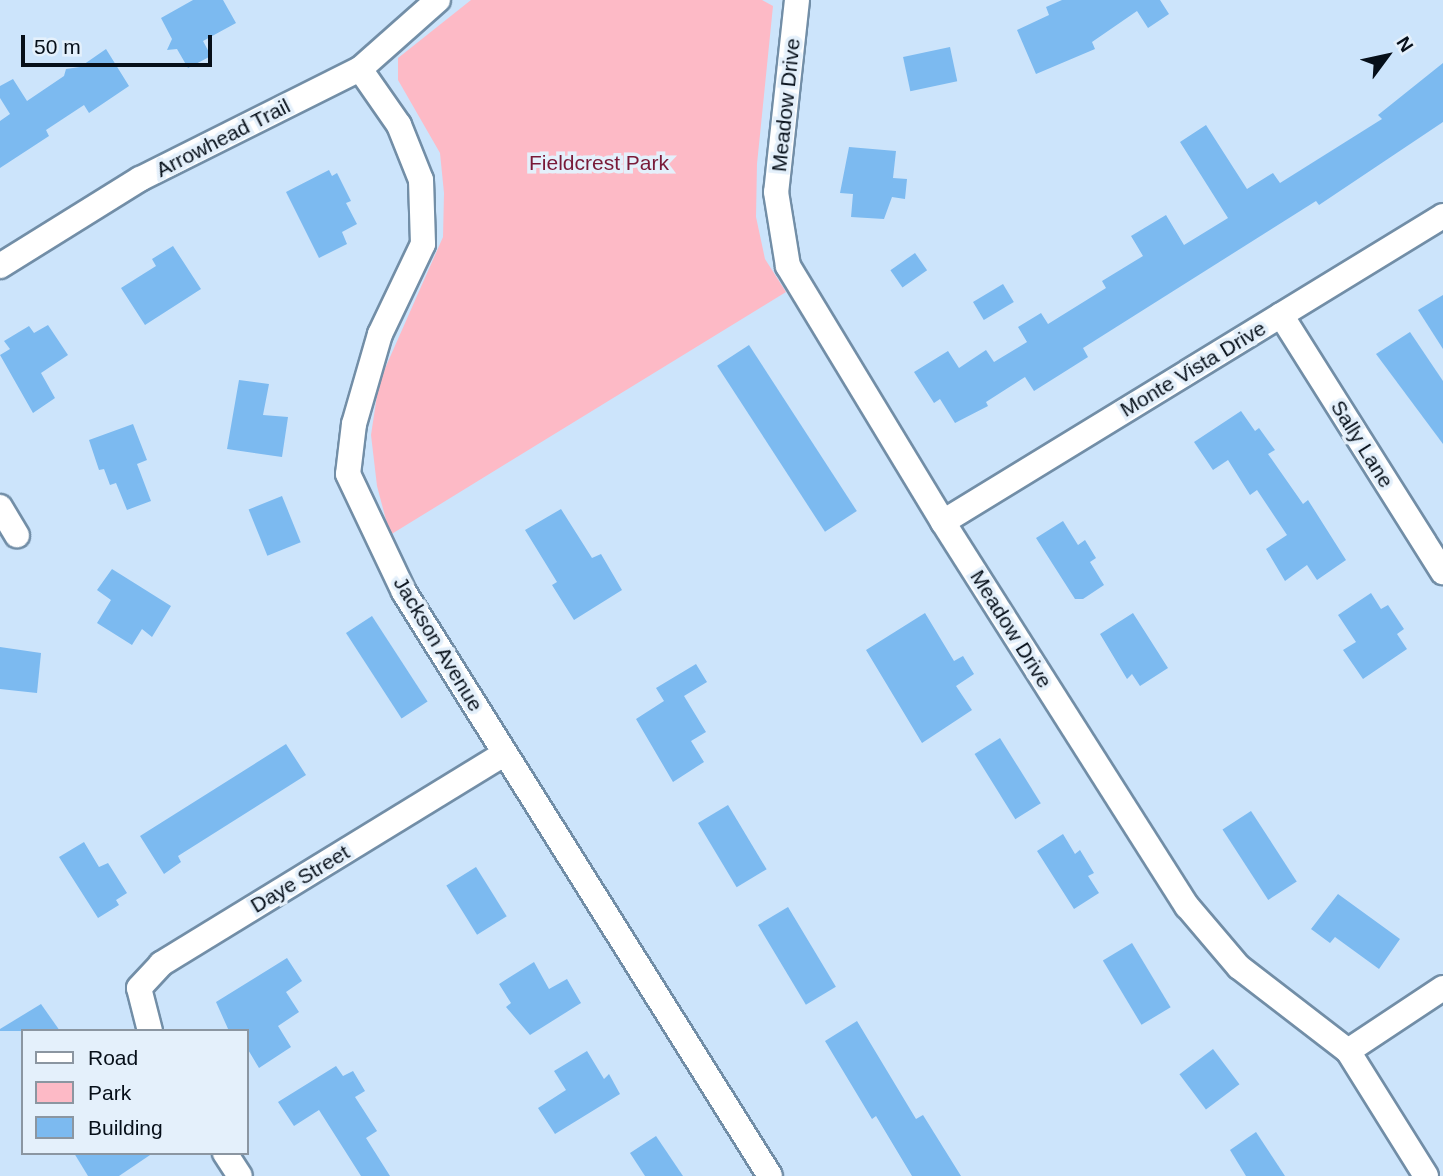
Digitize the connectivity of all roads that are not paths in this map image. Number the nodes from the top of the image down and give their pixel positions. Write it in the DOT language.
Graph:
graph roads {
  1 [pos="438,0"];
  2 [pos="797,0"];
  3 [pos="360,69"];
  4 [pos="1443,216"];
  5 [pos="0,266"];
  6 [pos="1281,315"];
  7 [pos="0,507"];
  8 [pos="943,522"];
  9 [pos="17,535"];
  10 [pos="1443,572"];
  11 [pos="504,754"];
  12 [pos="1443,988"];
  13 [pos="149,1029"];
  14 [pos="1348,1051"];
  15 [pos="226,1155"];
  16 [pos="240,1176"];
  17 [pos="770,1176"];
  18 [pos="1426,1176"];
  1 -- 3 [label="street, Arrowhead Trail"];
  2 -- 8 [label="street, Meadow Drive"];
  3 -- 5 [label="street, Arrowhead Trail"];
  3 -- 11 [label="street, Jackson Avenue"];
  4 -- 6 [label="street, Monte Vista Drive"];
  6 -- 8 [label="street, Monte Vista Drive"];
  6 -- 10 [label="street, Sally Lane"];
  7 -- 9 [label="street"];
  8 -- 14 [label="street, Meadow Drive"];
  11 -- 13 [label="street, Daye Street"];
  11 -- 17 [label="street, Jackson Avenue"];
  12 -- 14 [label="street"];
  14 -- 18 [label="street, Meadow Drive"];
  15 -- 16 [label="street"];
}
